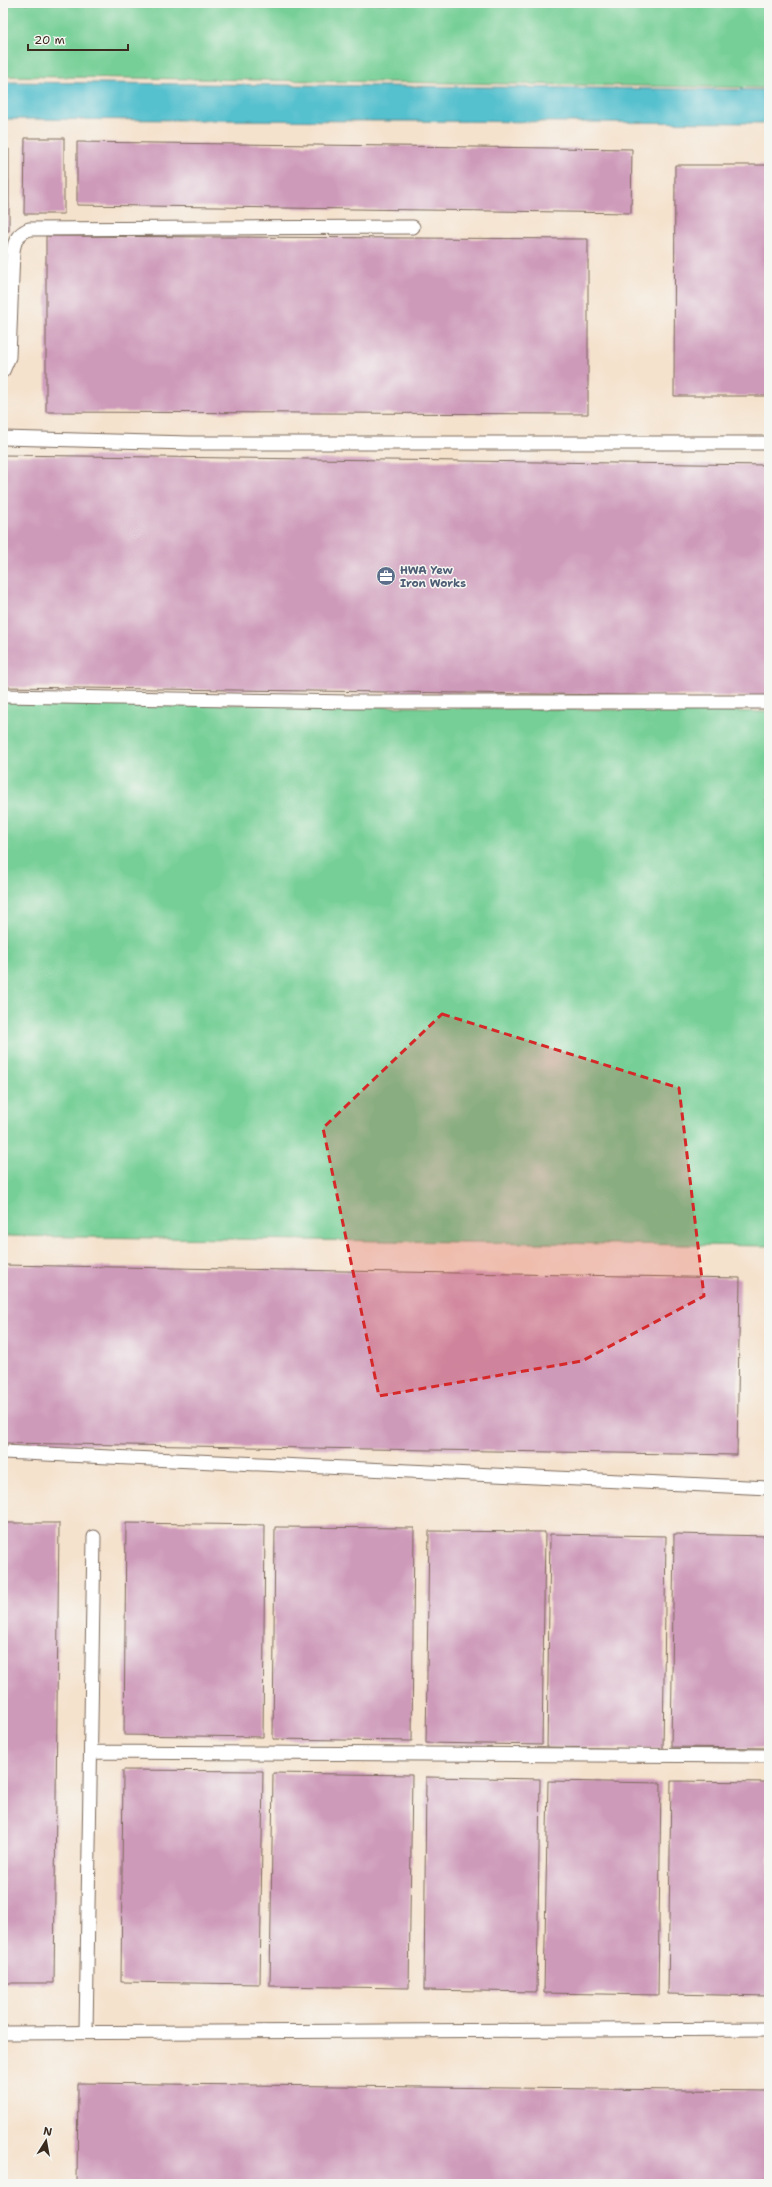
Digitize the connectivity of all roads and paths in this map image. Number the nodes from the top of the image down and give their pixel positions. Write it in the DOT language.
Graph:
graph roads {
  1 [pos="413,227"];
  2 [pos="3,371"];
  3 [pos="3,438"];
  4 [pos="769,443"];
  5 [pos="3,696"];
  6 [pos="769,702"];
  7 [pos="3,1452"];
  8 [pos="769,1488"];
  9 [pos="94,1537"];
  10 [pos="91,1752"];
  11 [pos="769,1756"];
  12 [pos="769,2029"];
  13 [pos="3,2032"];
  14 [pos="86,2032"];
  1 -- 2 [label="lane"];
  3 -- 4 [label="lane"];
  5 -- 6 [label="lane"];
  7 -- 8 [label="lane"];
  9 -- 10 [label="lane"];
  10 -- 11 [label="lane"];
  10 -- 14 [label="lane"];
  12 -- 14 [label="lane"];
  13 -- 14 [label="lane"];
}
